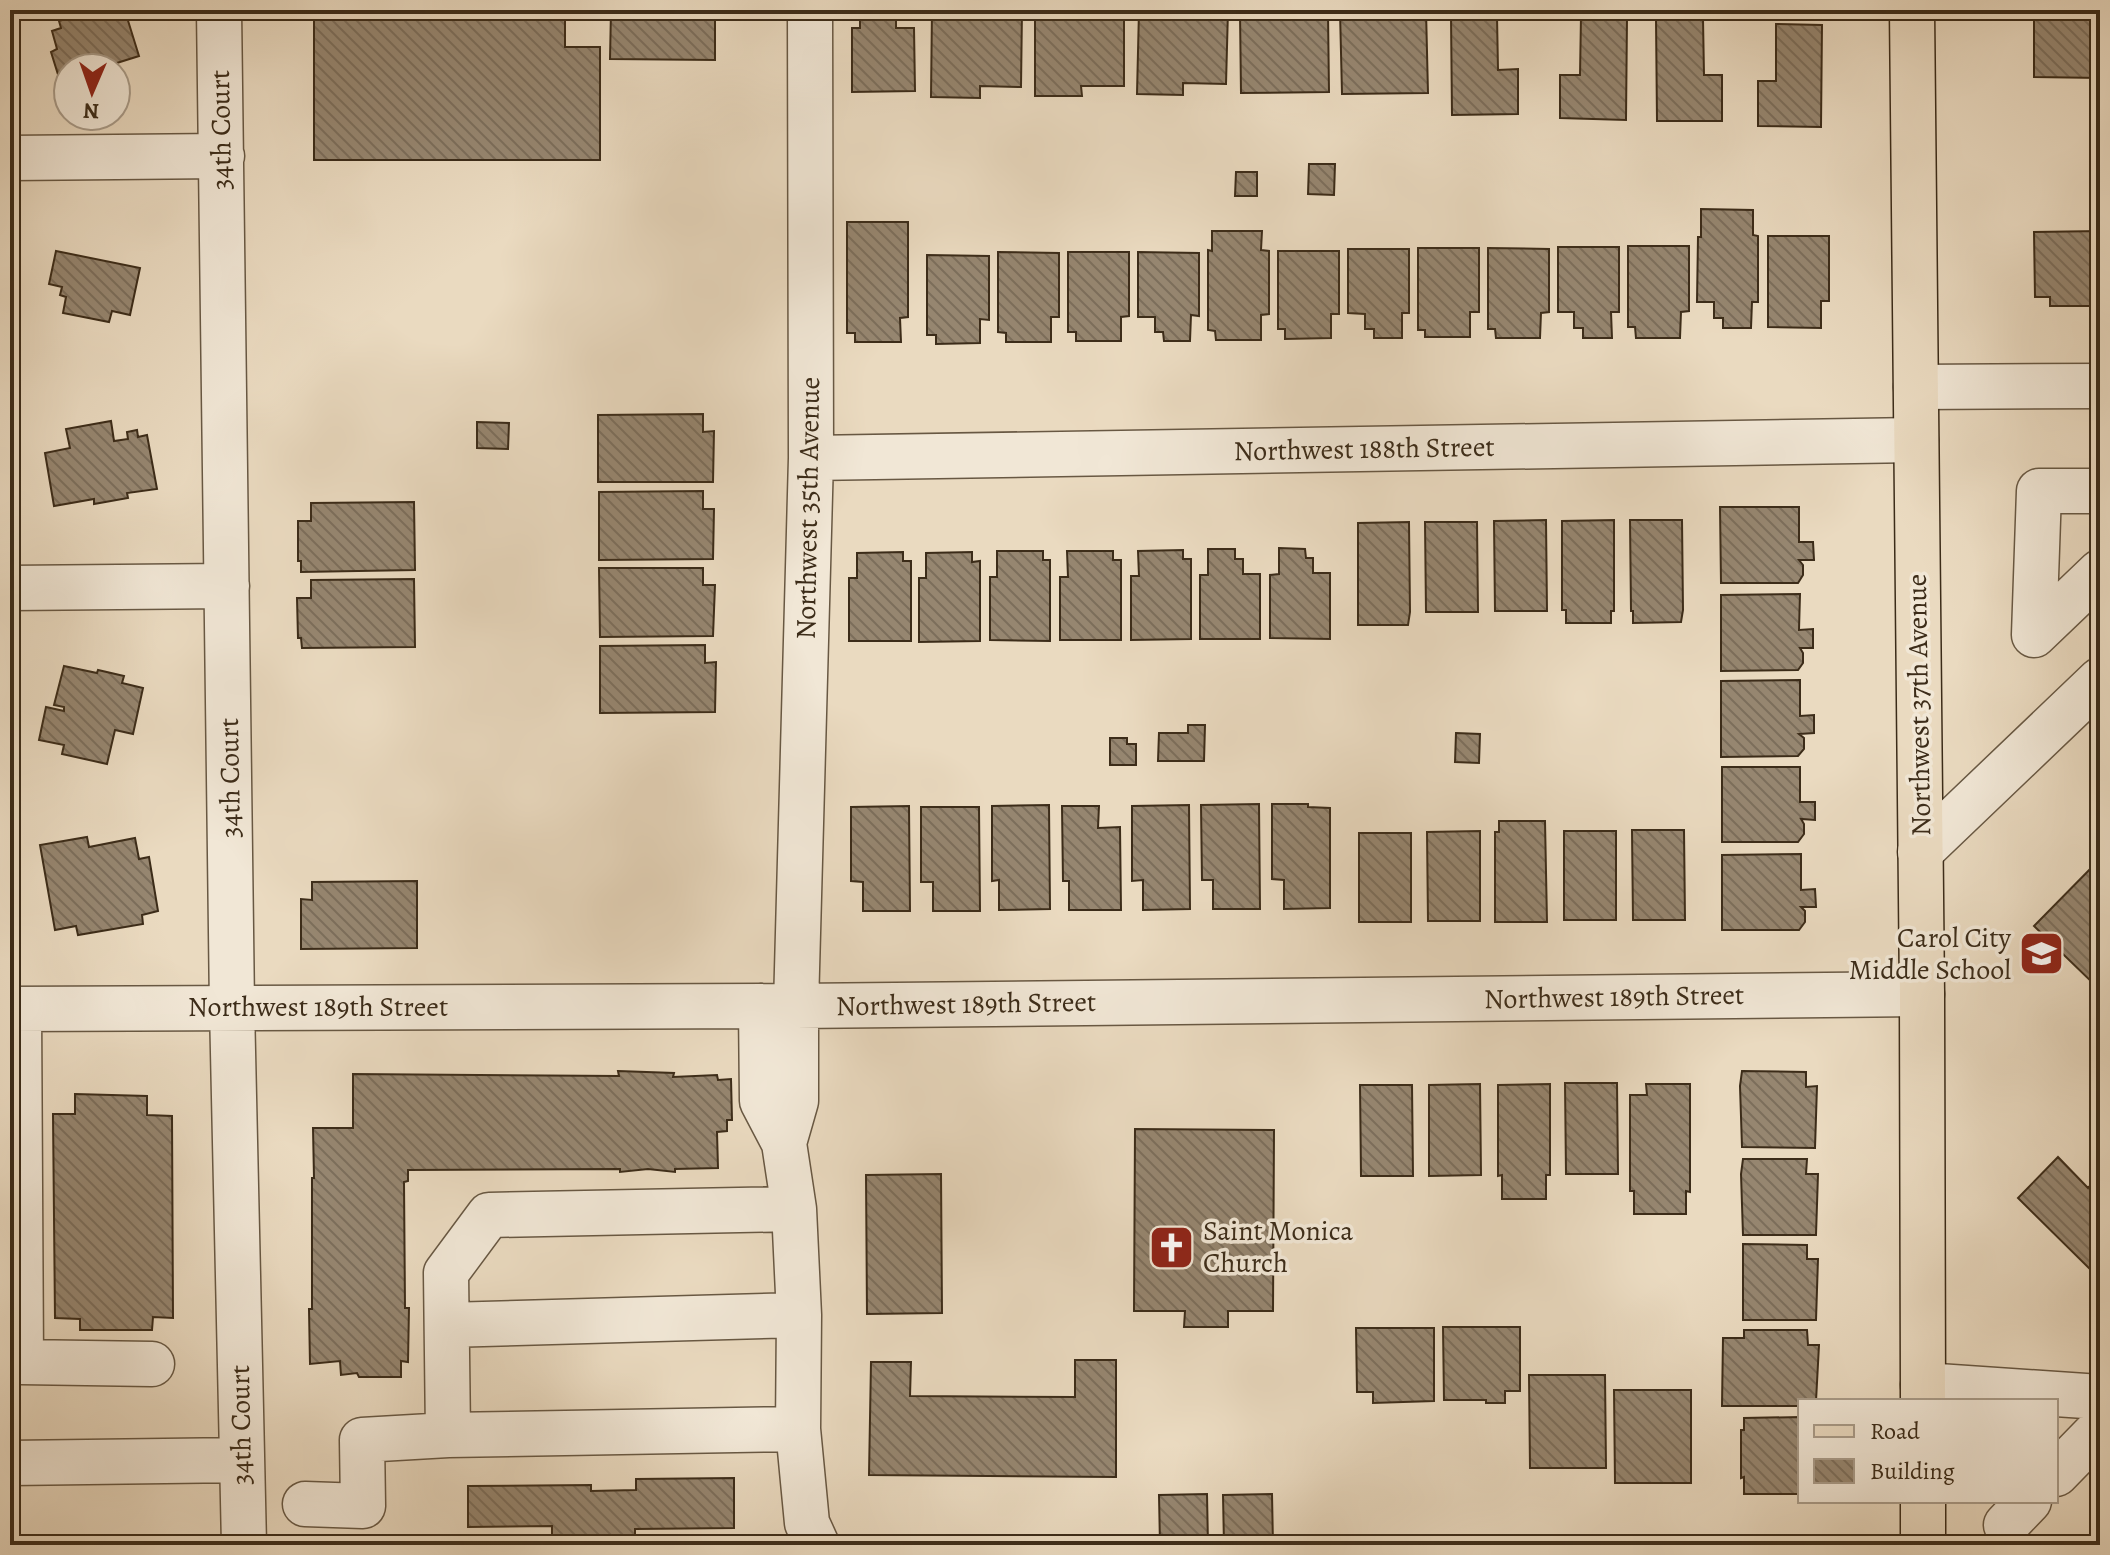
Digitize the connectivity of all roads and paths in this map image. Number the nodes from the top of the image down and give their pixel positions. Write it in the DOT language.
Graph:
graph roads {
  1 [pos="219,10"];
  2 [pos="810,10"];
  3 [pos="1912,10"];
  4 [pos="222,156"];
  5 [pos="10,158"];
  6 [pos="2100,386"];
  7 [pos="1916,387"];
  8 [pos="1916,440"];
  9 [pos="811,458"];
  10 [pos="2100,491"];
  11 [pos="2100,572"];
  12 [pos="227,586"];
  13 [pos="10,588"];
  14 [pos="2100,680"];
  15 [pos="1920,852"];
  16 [pos="1922,994"];
  17 [pos="778,1006"];
  18 [pos="232,1007"];
  19 [pos="14,1009"];
  20 [pos="794,1209"];
  21 [pos="799,1315"];
  22 [pos="447,1325"];
  23 [pos="152,1364"];
  24 [pos="1923,1393"];
  25 [pos="2100,1397"];
  26 [pos="798,1429"];
  27 [pos="2100,1429"];
  28 [pos="448,1435"];
  29 [pos="242,1460"];
  30 [pos="10,1463"];
  31 [pos="2058,1472"];
  32 [pos="1923,1503"];
  33 [pos="305,1504"];
  34 [pos="244,1545"];
  35 [pos="817,1545"];
  36 [pos="1923,1545"];
  1 -- 4 [label="street, 34th Court"];
  2 -- 9 [label="street, Northwest 35th Avenue"];
  3 -- 7 [label="main road, Northwest 37th Avenue"];
  4 -- 5 [label="street"];
  4 -- 12 [label="street, 34th Court"];
  6 -- 7 [label="street"];
  7 -- 8 [label="main road, Northwest 37th Avenue"];
  8 -- 9 [label="street, Northwest 188th Street"];
  8 -- 15 [label="main road, Northwest 37th Avenue"];
  9 -- 17 [label="street, Northwest 35th Avenue"];
  10 -- 11 [label="street"];
  12 -- 13 [label="street"];
  12 -- 18 [label="street, 34th Court"];
  14 -- 15 [label="street"];
  15 -- 16 [label="main road, Northwest 37th Avenue"];
  16 -- 17 [label="street, Northwest 189th Street"];
  16 -- 24 [label="main road, Northwest 37th Avenue"];
  17 -- 18 [label="street, Northwest 189th Street"];
  17 -- 20 [label="street, Northwest 35th Avenue"];
  18 -- 19 [label="street, Northwest 189th Street"];
  18 -- 29 [label="street, 34th Court"];
  19 -- 23 [label="street"];
  20 -- 21 [label="street"];
  20 -- 22 [label="street"];
  21 -- 22 [label="street"];
  21 -- 26 [label="street"];
  22 -- 28 [label="street"];
  24 -- 25 [label="street"];
  26 -- 28 [label="street"];
  26 -- 35 [label="street"];
  27 -- 31 [label="street"];
  28 -- 33 [label="street"];
  29 -- 30 [label="street"];
  29 -- 34 [label="street, 34th Court"];
  32 -- 36 [label="main road"];
}
